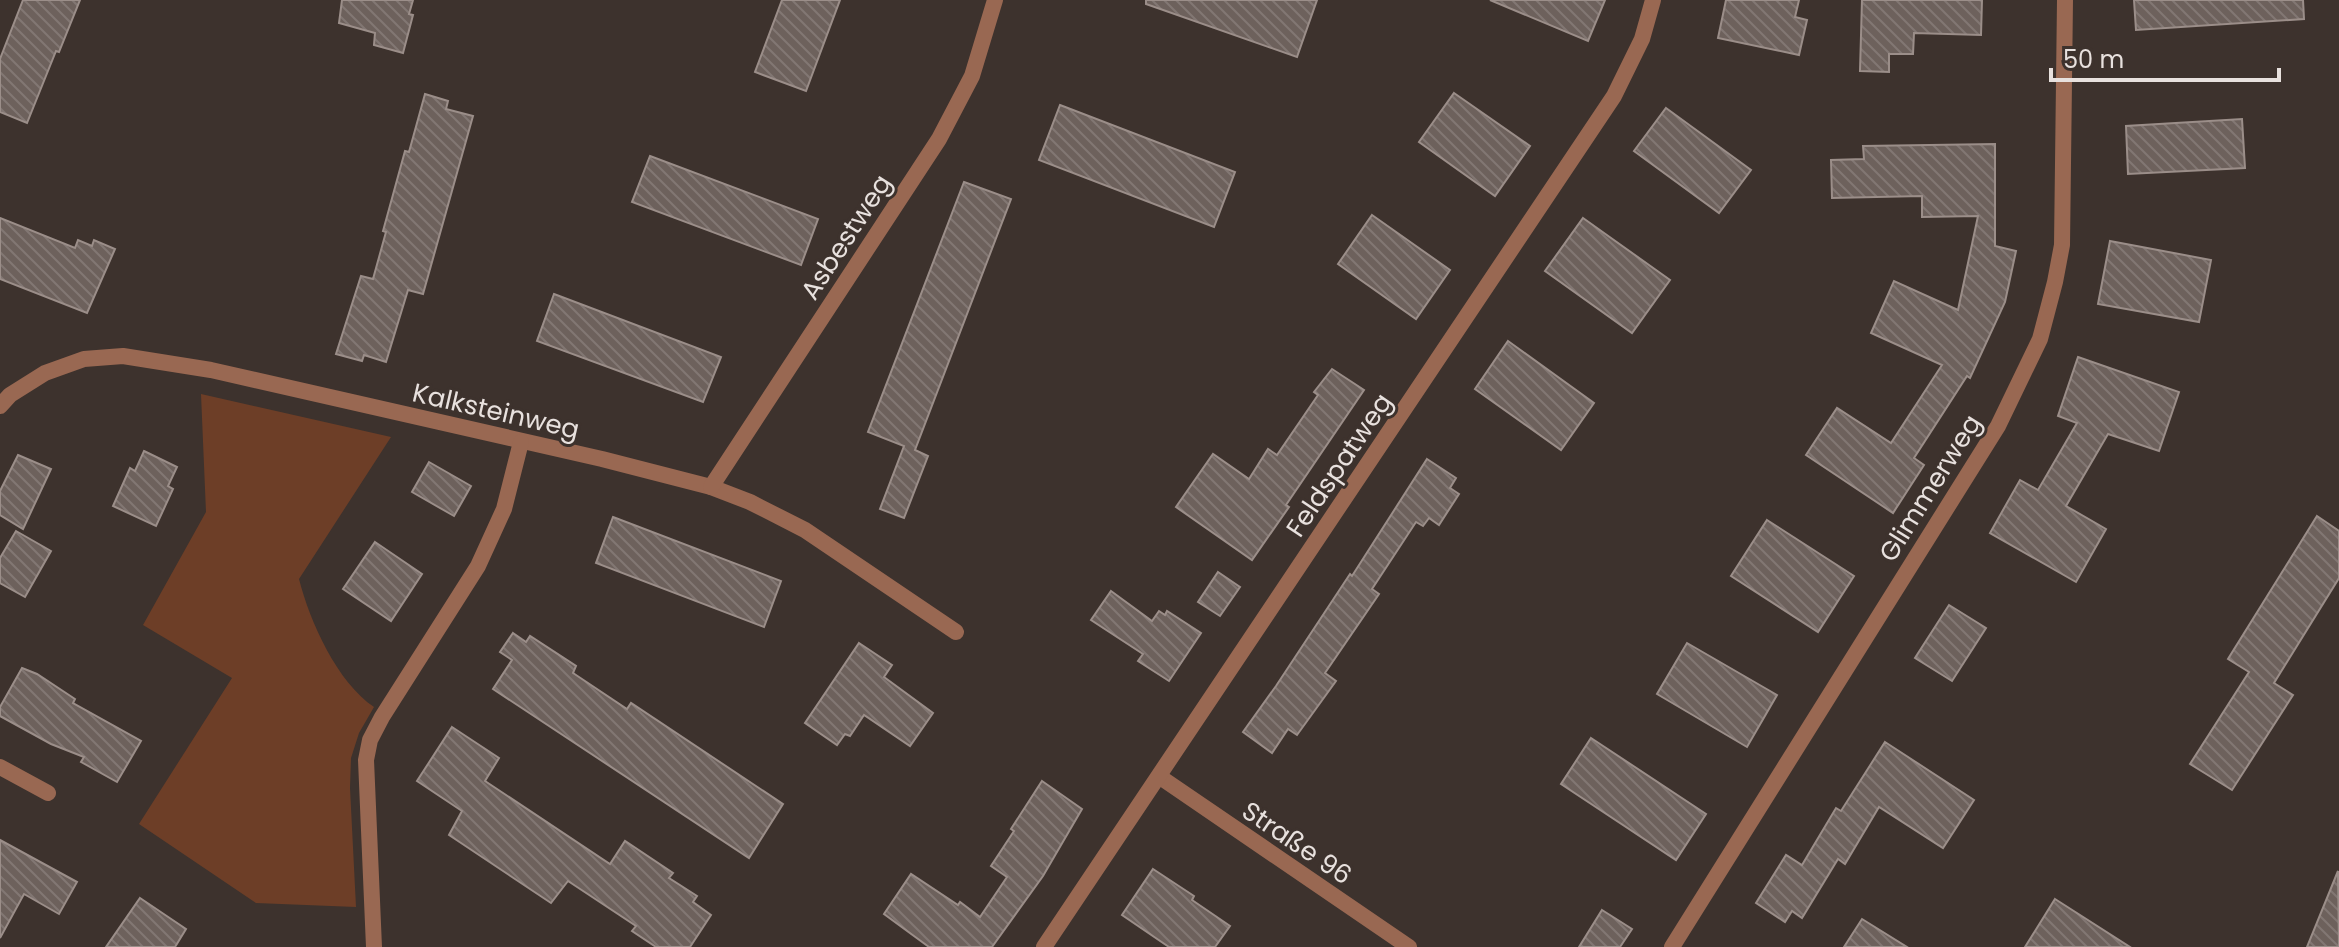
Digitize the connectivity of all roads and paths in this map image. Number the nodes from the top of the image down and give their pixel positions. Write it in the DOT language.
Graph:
graph roads {
  1 [pos="995,0"];
  2 [pos="1653,0"];
  3 [pos="2065,0"];
  4 [pos="0,406"];
  5 [pos="521,442"];
  6 [pos="711,487"];
  7 [pos="956,632"];
  8 [pos="0,767"];
  9 [pos="1160,777"];
  10 [pos="48,793"];
  11 [pos="374,947"];
  12 [pos="1044,947"];
  13 [pos="1409,947"];
  14 [pos="1672,947"];
  1 -- 6 [label="street, Asbestweg"];
  2 -- 9 [label="street, Feldspatweg"];
  3 -- 14 [label="street, Glimmerweg"];
  4 -- 5 [label="street, Kalksteinweg"];
  5 -- 6 [label="street, Kalksteinweg"];
  5 -- 11 [label="street"];
  6 -- 7 [label="street, Kalksteinweg"];
  8 -- 10 [label="street"];
  9 -- 12 [label="street, Feldspatweg"];
  9 -- 13 [label="street, Straße 96"];
}
